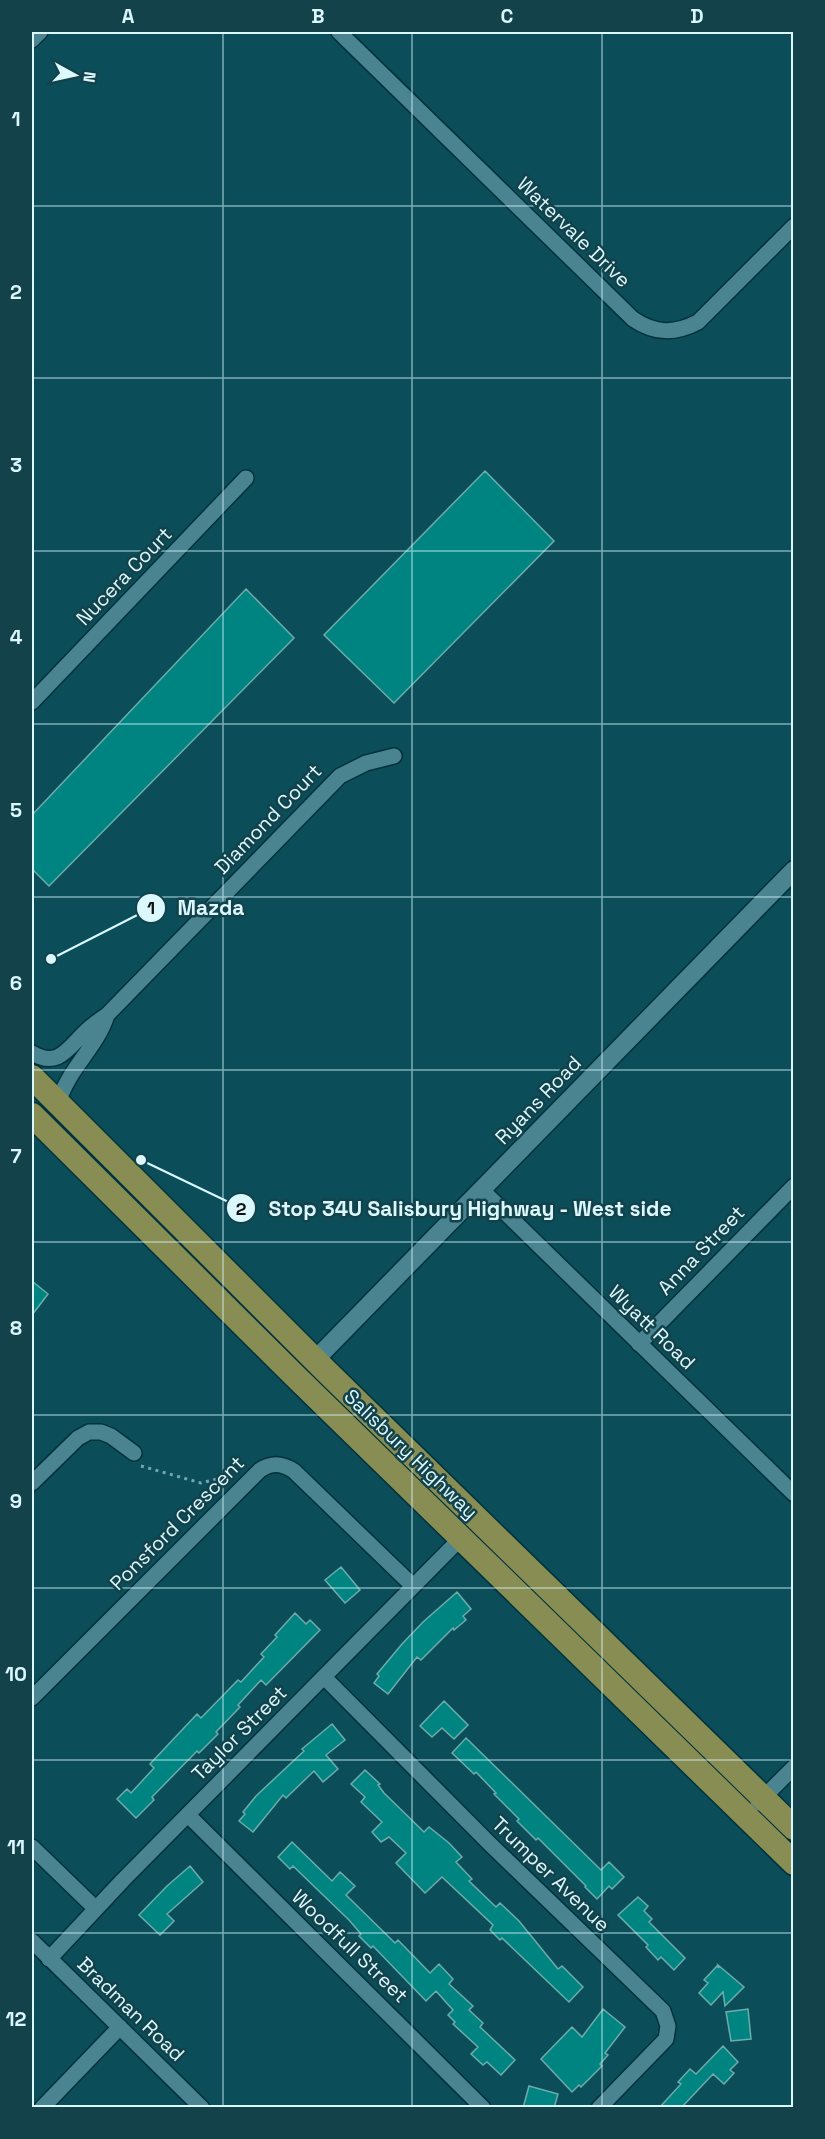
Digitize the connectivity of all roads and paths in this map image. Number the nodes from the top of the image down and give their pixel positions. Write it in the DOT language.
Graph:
graph roads {
  1 [pos="40,32"];
  2 [pos="339,32"];
  3 [pos="32,40"];
  4 [pos="794,226"];
  5 [pos="246,478"];
  6 [pos="32,702"];
  7 [pos="394,756"];
  8 [pos="794,870"];
  9 [pos="106,1015"];
  10 [pos="32,1053"];
  11 [pos="33,1080"];
  12 [pos="58,1104"];
  13 [pos="32,1114"];
  14 [pos="32,1136"];
  15 [pos="75,1157"];
  16 [pos="794,1186"];
  17 [pos="482,1190"];
  18 [pos="639,1344"];
  19 [pos="315,1360"];
  20 [pos="297,1377"];
  21 [pos="134,1453"];
  22 [pos="32,1483"];
  23 [pos="243,1487"];
  24 [pos="794,1494"];
  25 [pos="477,1519"];
  26 [pos="460,1538"];
  27 [pos="412,1586"];
  28 [pos="324,1677"];
  29 [pos="32,1698"];
  30 [pos="794,1767"];
  31 [pos="762,1798"];
  32 [pos="188,1815"];
  33 [pos="745,1815"];
  34 [pos="789,1816"];
  35 [pos="765,1834"];
  36 [pos="32,1847"];
  37 [pos="794,1863"];
  38 [pos="96,1909"];
  39 [pos="32,1941"];
  40 [pos="49,1959"];
  41 [pos="120,2027"];
  42 [pos="42,2108"];
  43 [pos="202,2108"];
  44 [pos="483,2108"];
  45 [pos="599,2108"];
  1 -- 3 [label="street"];
  2 -- 4 [label="street, Watervale Drive"];
  5 -- 6 [label="street, Nucera Court"];
  7 -- 9 [label="street, Diamond Court"];
  8 -- 17 [label="street, Ryans Road"];
  9 -- 10 [label="street"];
  9 -- 12 [label="street, Diamond Court"];
  11 -- 12 [label="main road, Salisbury Highway"];
  12 -- 19 [label="main road, Salisbury Highway"];
  13 -- 15 [label="main road, Salisbury Highway"];
  14 -- 15 [label="main road"];
  15 -- 20 [label="main road, Salisbury Highway"];
  16 -- 18 [label="street, Anna Street"];
  17 -- 18 [label="street, Wyatt Road"];
  17 -- 19 [label="street, Ryans Road"];
  18 -- 24 [label="street, Wyatt Road"];
  19 -- 20 [label="main road"];
  19 -- 25 [label="main road, Salisbury Highway"];
  20 -- 26 [label="main road, Salisbury Highway"];
  21 -- 22 [label="street"];
  21 -- 23 [label="path"];
  23 -- 27 [label="street, Ponsford Crescent"];
  23 -- 29 [label="street, Ponsford Crescent"];
  25 -- 26 [label="main road"];
  25 -- 31 [label="main road, Salisbury Highway"];
  26 -- 27 [label="street, Taylor Street"];
  26 -- 33 [label="main road, Salisbury Highway"];
  27 -- 28 [label="street, Taylor Street"];
  28 -- 32 [label="street, Taylor Street"];
  28 -- 45 [label="street, Trumper Avenue"];
  30 -- 31 [label="street"];
  31 -- 33 [label="street"];
  31 -- 34 [label="main road, Salisbury Highway"];
  32 -- 38 [label="street, Taylor Street"];
  32 -- 44 [label="street, Woodfull Street"];
  33 -- 35 [label="main road, Salisbury Highway"];
  34 -- 35 [label="street"];
  35 -- 37 [label="main road, Salisbury Highway"];
  36 -- 38 [label="street"];
  38 -- 40 [label="street, Taylor Street"];
  39 -- 40 [label="street, Bradman Road"];
  40 -- 41 [label="street, Bradman Road"];
  41 -- 42 [label="street"];
  41 -- 43 [label="street, Bradman Road"];
}
